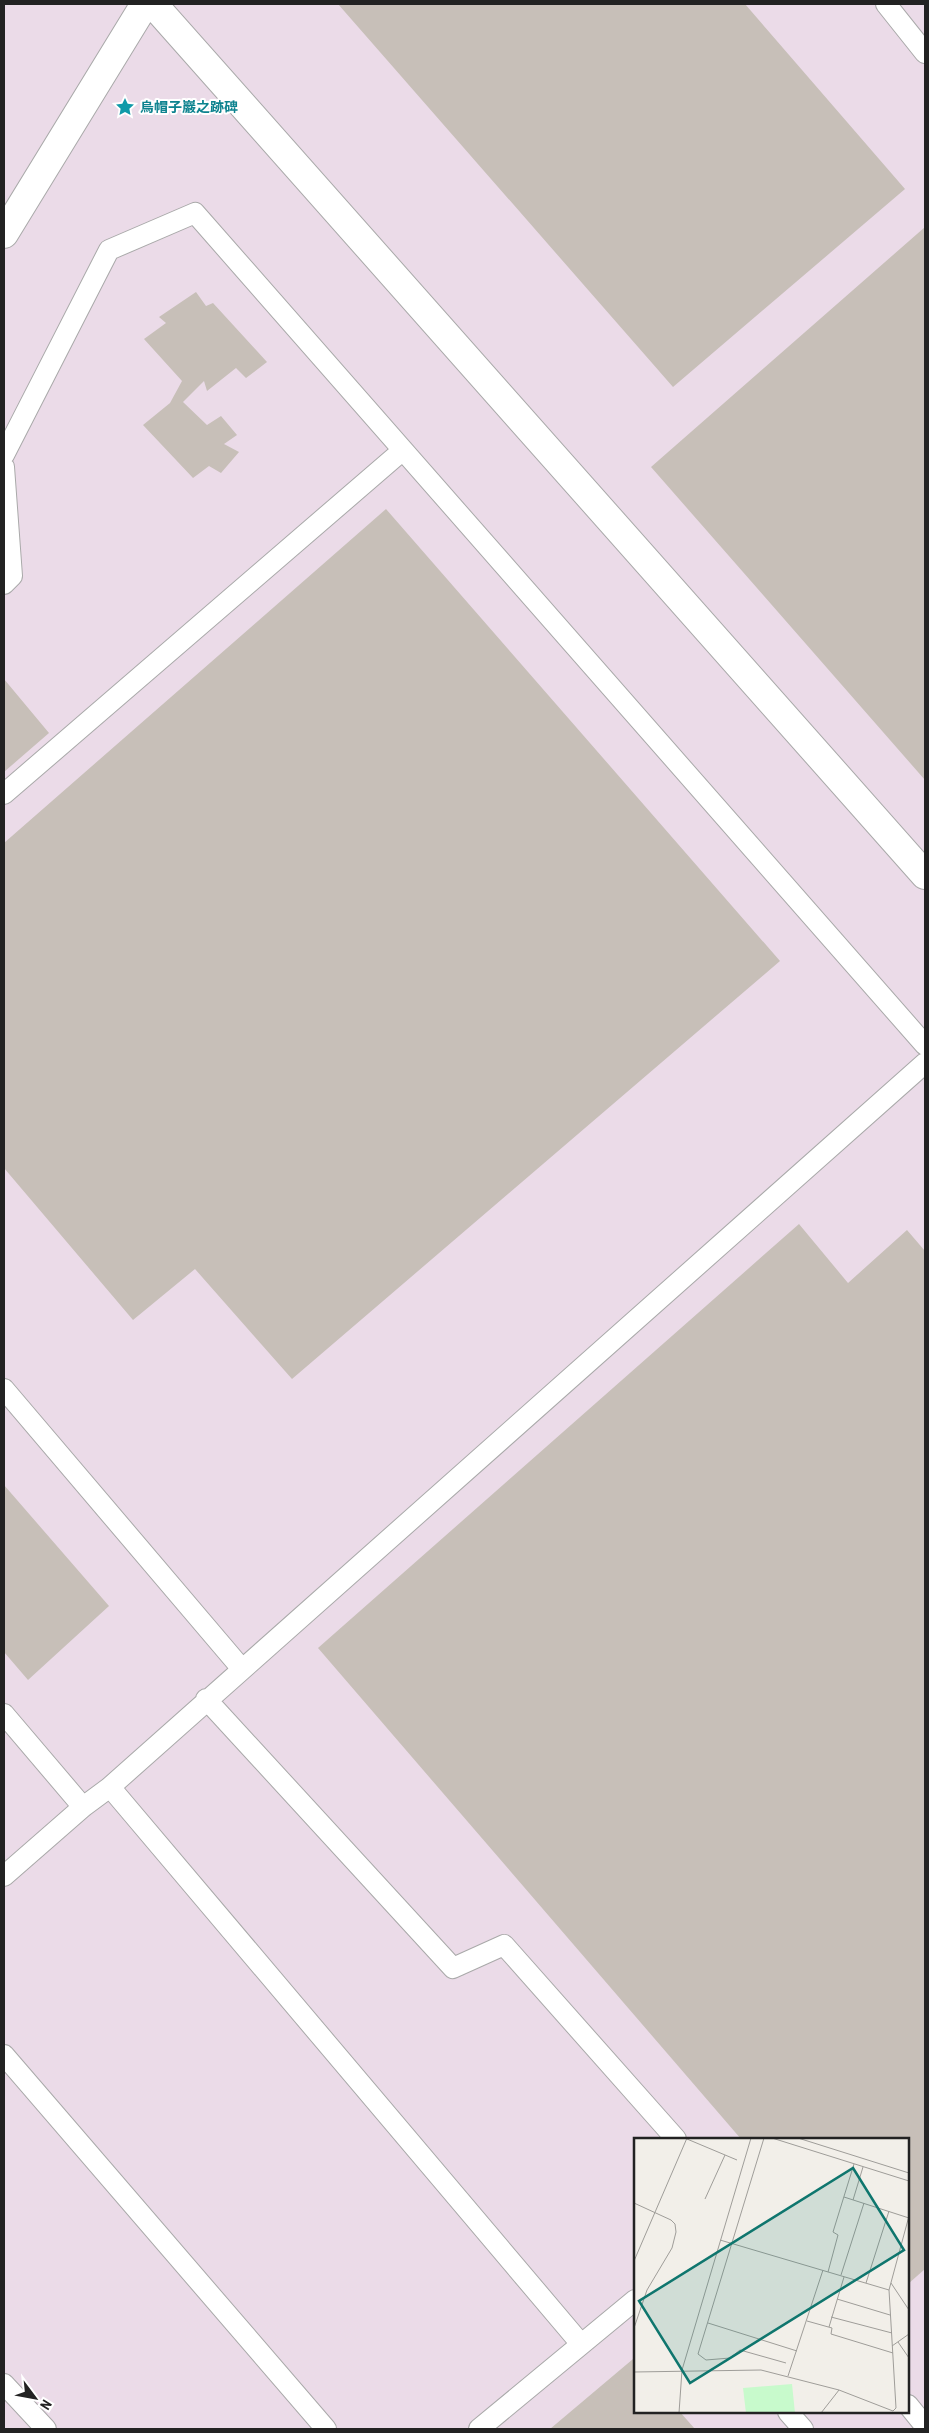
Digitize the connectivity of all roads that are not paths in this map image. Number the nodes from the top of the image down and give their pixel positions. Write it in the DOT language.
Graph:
graph roads {
  1 [pos="145,4"];
  2 [pos="153,4"];
  3 [pos="886,4"];
  4 [pos="925,54"];
  5 [pos="4,234"];
  6 [pos="403,450"];
  7 [pos="4,455"];
  8 [pos="4,467"];
  9 [pos="4,584"];
  10 [pos="4,794"];
  11 [pos="925,874"];
  12 [pos="925,1046"];
  13 [pos="925,1063"];
  14 [pos="4,1388"];
  15 [pos="242,1669"];
  16 [pos="206,1699"];
  17 [pos="4,1714"];
  18 [pos="110,1787"];
  19 [pos="83,1807"];
  20 [pos="4,1876"];
  21 [pos="4,2055"];
  22 [pos="675,2138"];
  23 [pos="634,2301"];
  24 [pos="581,2344"];
  25 [pos="4,2384"];
  26 [pos="909,2406"];
  27 [pos="789,2413"];
  28 [pos="925,2426"];
  29 [pos="46,2429"];
  30 [pos="326,2429"];
  31 [pos="479,2429"];
  32 [pos="803,2429"];
  1 -- 5 [label="street"];
  2 -- 11 [label="street"];
  3 -- 4 [label="lane"];
  6 -- 7 [label="lane"];
  6 -- 10 [label="lane"];
  6 -- 12 [label="lane"];
  8 -- 9 [label="lane"];
  13 -- 15 [label="lane"];
  14 -- 15 [label="lane"];
  15 -- 16 [label="lane"];
  16 -- 18 [label="lane"];
  16 -- 22 [label="lane"];
  17 -- 19 [label="lane"];
  18 -- 19 [label="lane"];
  18 -- 24 [label="lane"];
  19 -- 20 [label="lane"];
  21 -- 30 [label="lane"];
  23 -- 24 [label="lane"];
  24 -- 31 [label="lane"];
  25 -- 29 [label="lane"];
  26 -- 28 [label="lane"];
  27 -- 32 [label="lane"];
}
